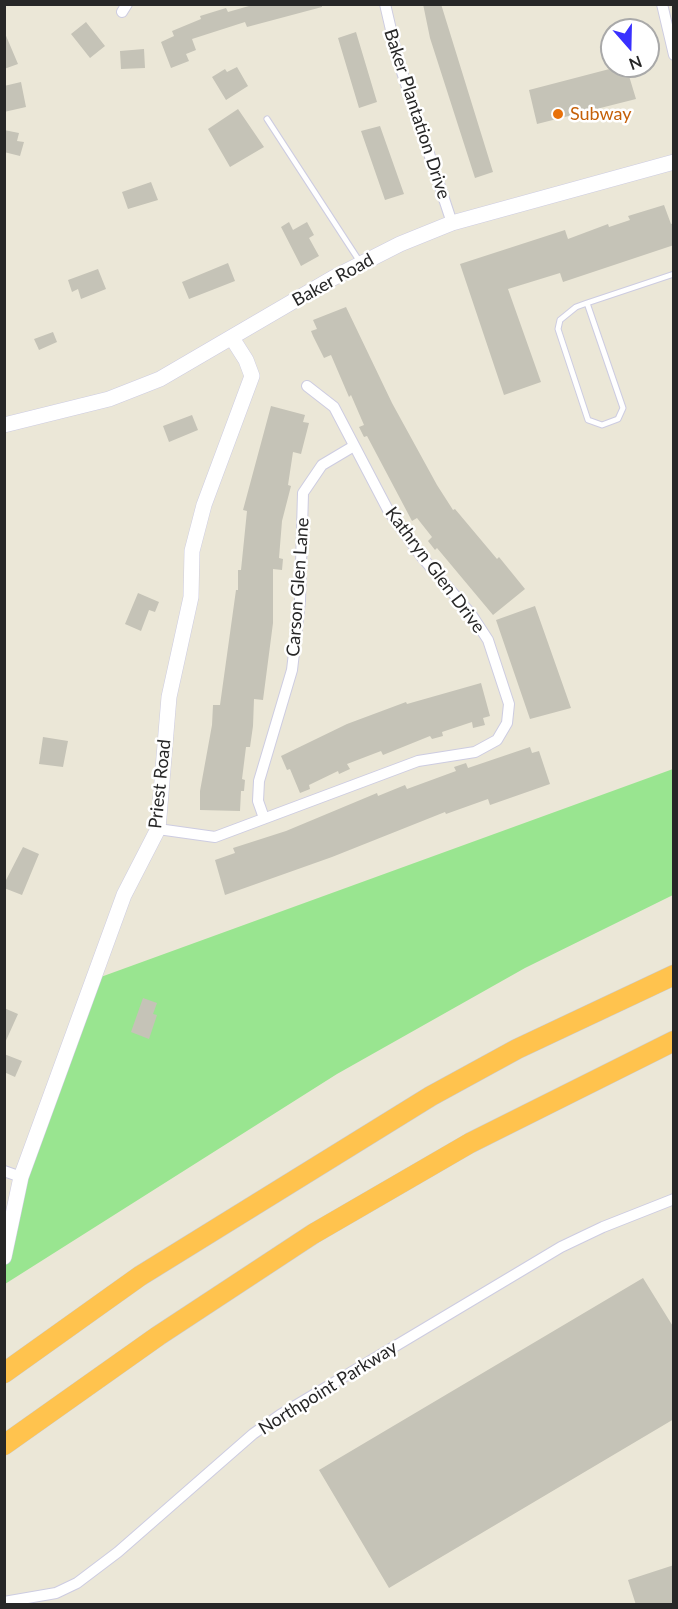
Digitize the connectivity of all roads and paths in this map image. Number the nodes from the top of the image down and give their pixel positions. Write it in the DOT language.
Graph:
graph roads {
  1 [pos="385,4"];
  2 [pos="662,4"];
  3 [pos="673,55"];
  4 [pos="267,119"];
  5 [pos="674,162"];
  6 [pos="452,223"];
  7 [pos="361,264"];
  8 [pos="674,274"];
  9 [pos="587,303"];
  10 [pos="232,338"];
  11 [pos="307,386"];
  12 [pos="4,425"];
  13 [pos="354,446"];
  14 [pos="264,819"];
  15 [pos="158,829"];
  16 [pos="674,975"];
  17 [pos="674,1041"];
  18 [pos="4,1171"];
  19 [pos="21,1177"];
  20 [pos="674,1199"];
  21 [pos="4,1257"];
  22 [pos="4,1373"];
  23 [pos="4,1445"];
  24 [pos="4,1602"];
  1 -- 6 [label="street, Baker Plantation Drive"];
  2 -- 3 [label="street"];
  4 -- 7 [label="lane"];
  5 -- 6 [label="street, Baker Road"];
  6 -- 7 [label="street, Baker Road"];
  7 -- 10 [label="street, Baker Road"];
  8 -- 9 [label="lane"];
  9 -- 9 [label="lane"];
  10 -- 12 [label="street, Baker Road"];
  10 -- 15 [label="street, Priest Road"];
  11 -- 13 [label="street, Kathryn Glen Drive"];
  13 -- 14 [label="street, Carson Glen Lane"];
  13 -- 14 [label="street, Kathryn Glen Drive"];
  14 -- 15 [label="street, Kathryn Glen Drive"];
  15 -- 19 [label="street, Priest Road"];
  16 -- 22 [label="highway"];
  17 -- 23 [label="highway"];
  18 -- 19 [label="street"];
  19 -- 21 [label="street, Priest Road"];
  20 -- 24 [label="street, Northpoint Parkway"];
}
